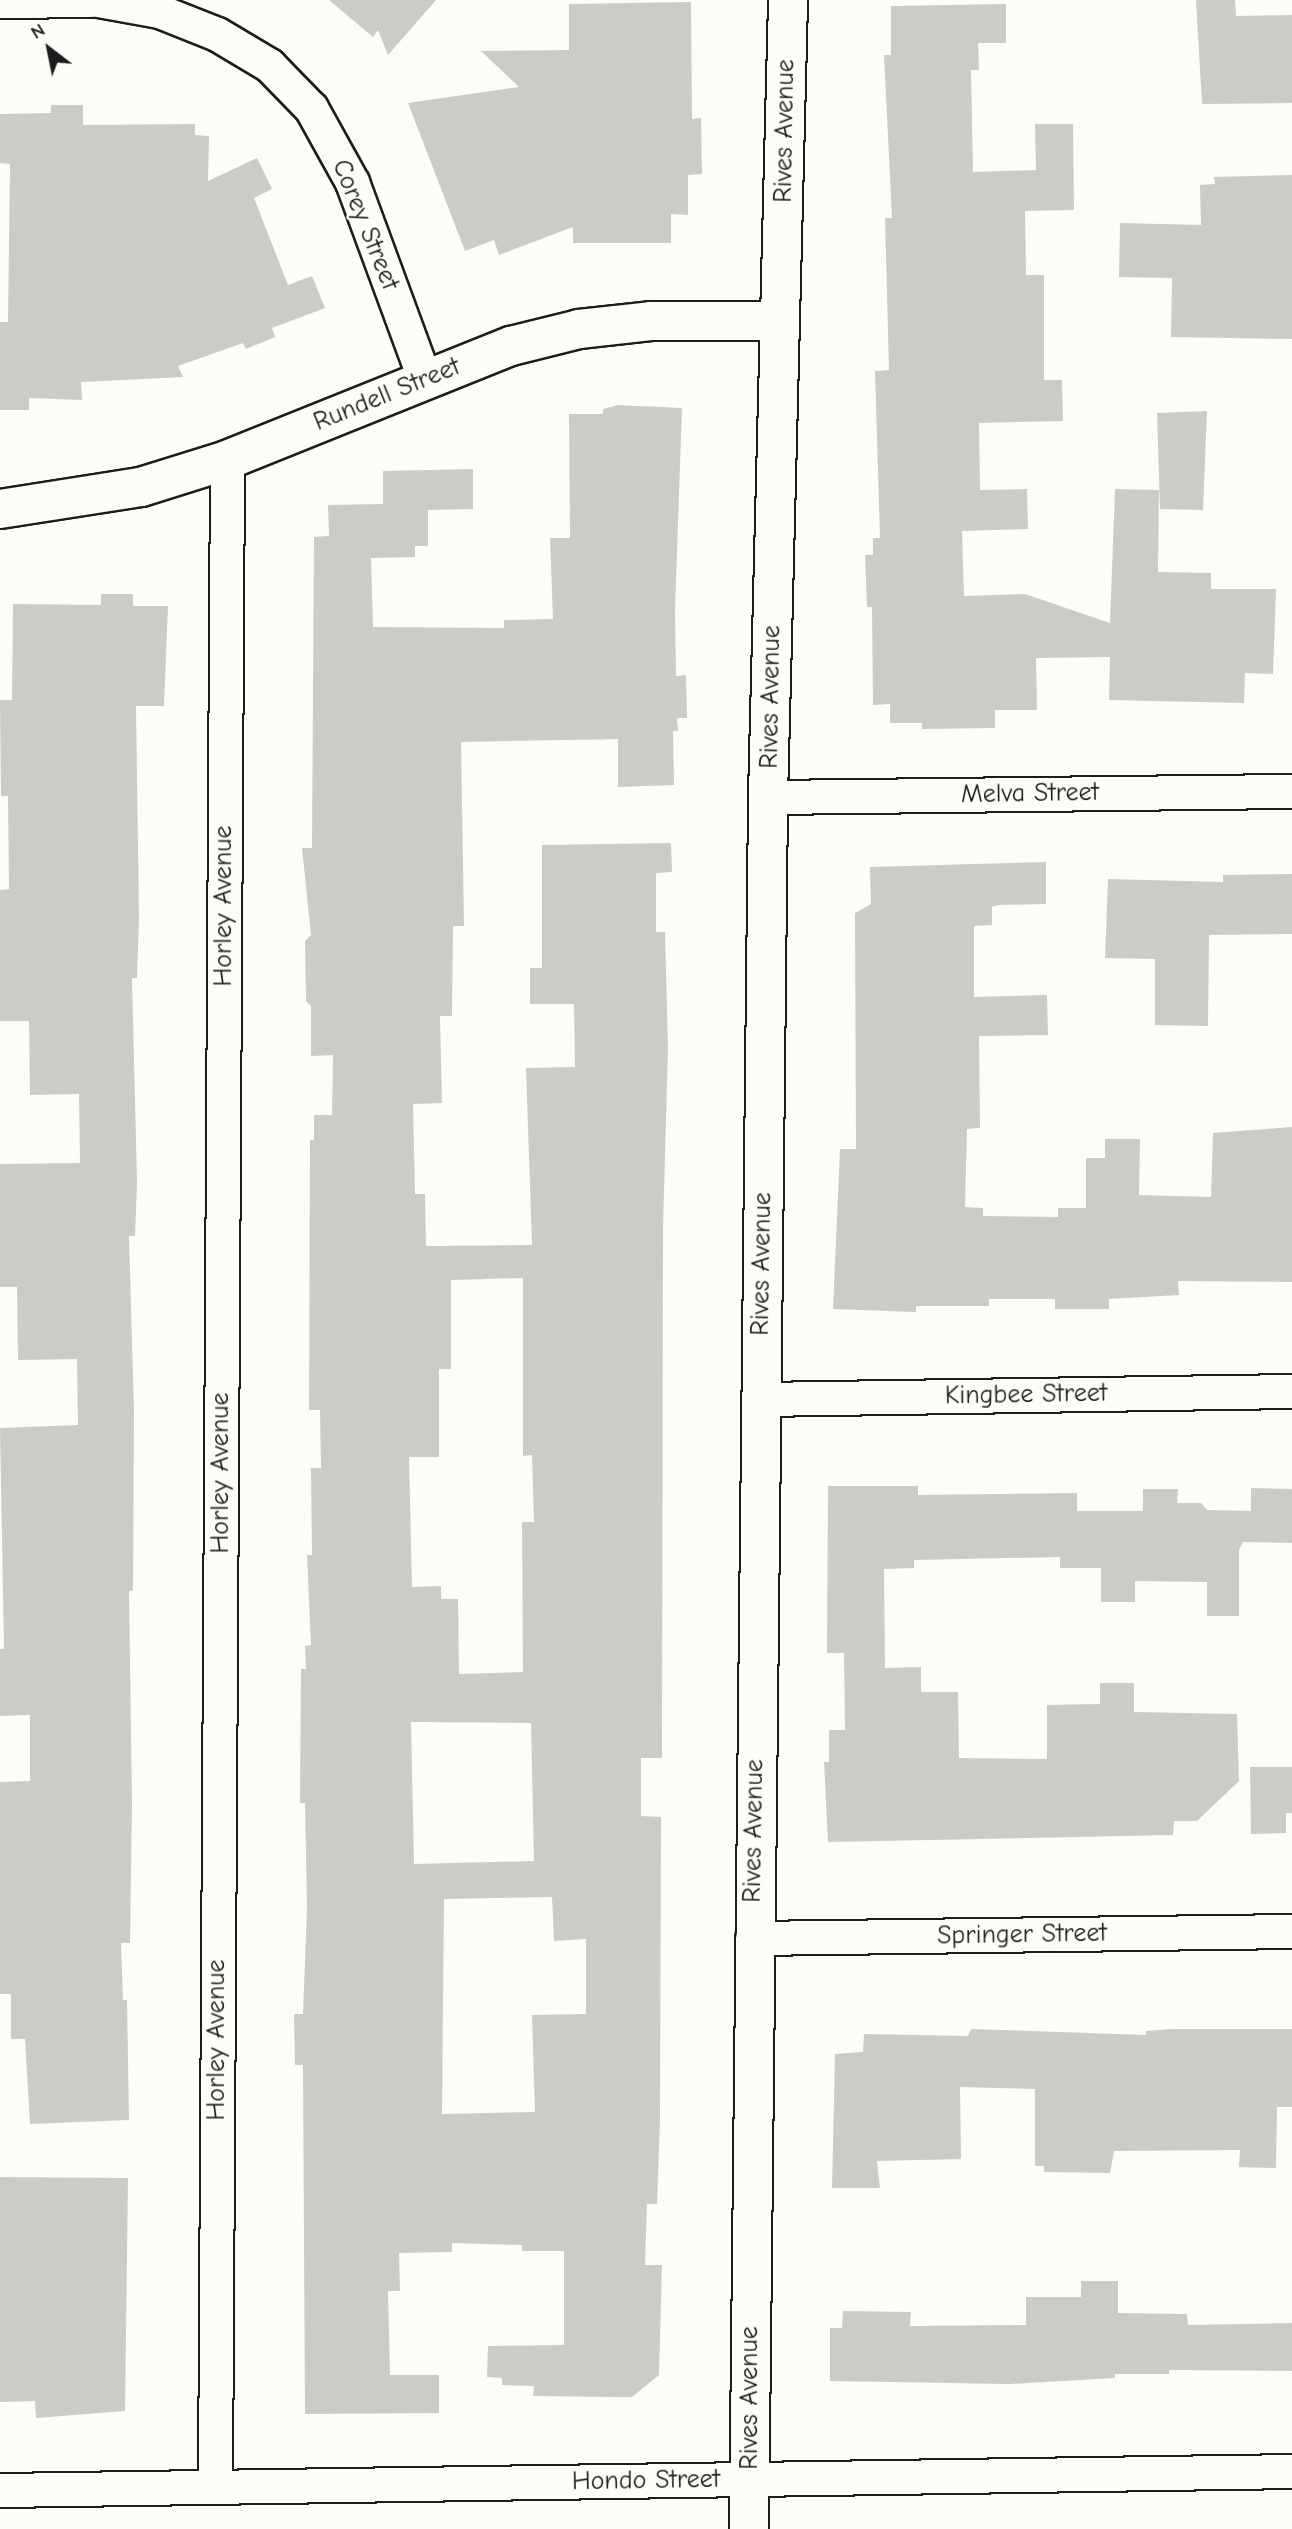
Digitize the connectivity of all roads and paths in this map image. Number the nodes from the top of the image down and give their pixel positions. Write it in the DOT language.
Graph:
graph roads {
  1 [pos="90,0"];
  2 [pos="99,0"];
  3 [pos="788,0"];
  4 [pos="0,1"];
  5 [pos="780,321"];
  6 [pos="424,378"];
  7 [pos="227,460"];
  8 [pos="0,509"];
  9 [pos="1292,791"];
  10 [pos="768,797"];
  11 [pos="1292,1391"];
  12 [pos="760,1399"];
  13 [pos="1292,1931"];
  14 [pos="752,1938"];
  15 [pos="1292,2471"];
  16 [pos="750,2479"];
  17 [pos="215,2485"];
  18 [pos="0,2490"];
  19 [pos="749,2529"];
  1 -- 4 [label="street"];
  2 -- 6 [label="street, Corey Street"];
  3 -- 5 [label="street, Rives Avenue"];
  5 -- 6 [label="street, Rundell Street"];
  5 -- 10 [label="street, Rives Avenue"];
  6 -- 7 [label="street, Rundell Street"];
  7 -- 8 [label="street, Rundell Street"];
  7 -- 17 [label="street, Horley Avenue"];
  9 -- 10 [label="street, Melva Street"];
  10 -- 12 [label="street, Rives Avenue"];
  11 -- 12 [label="street, Kingbee Street"];
  12 -- 14 [label="street, Rives Avenue"];
  13 -- 14 [label="street, Springer Street"];
  14 -- 16 [label="street, Rives Avenue"];
  15 -- 16 [label="street, Hondo Street"];
  16 -- 17 [label="street, Hondo Street"];
  16 -- 19 [label="street, Rives Avenue"];
  17 -- 18 [label="street, Hondo Street"];
}
